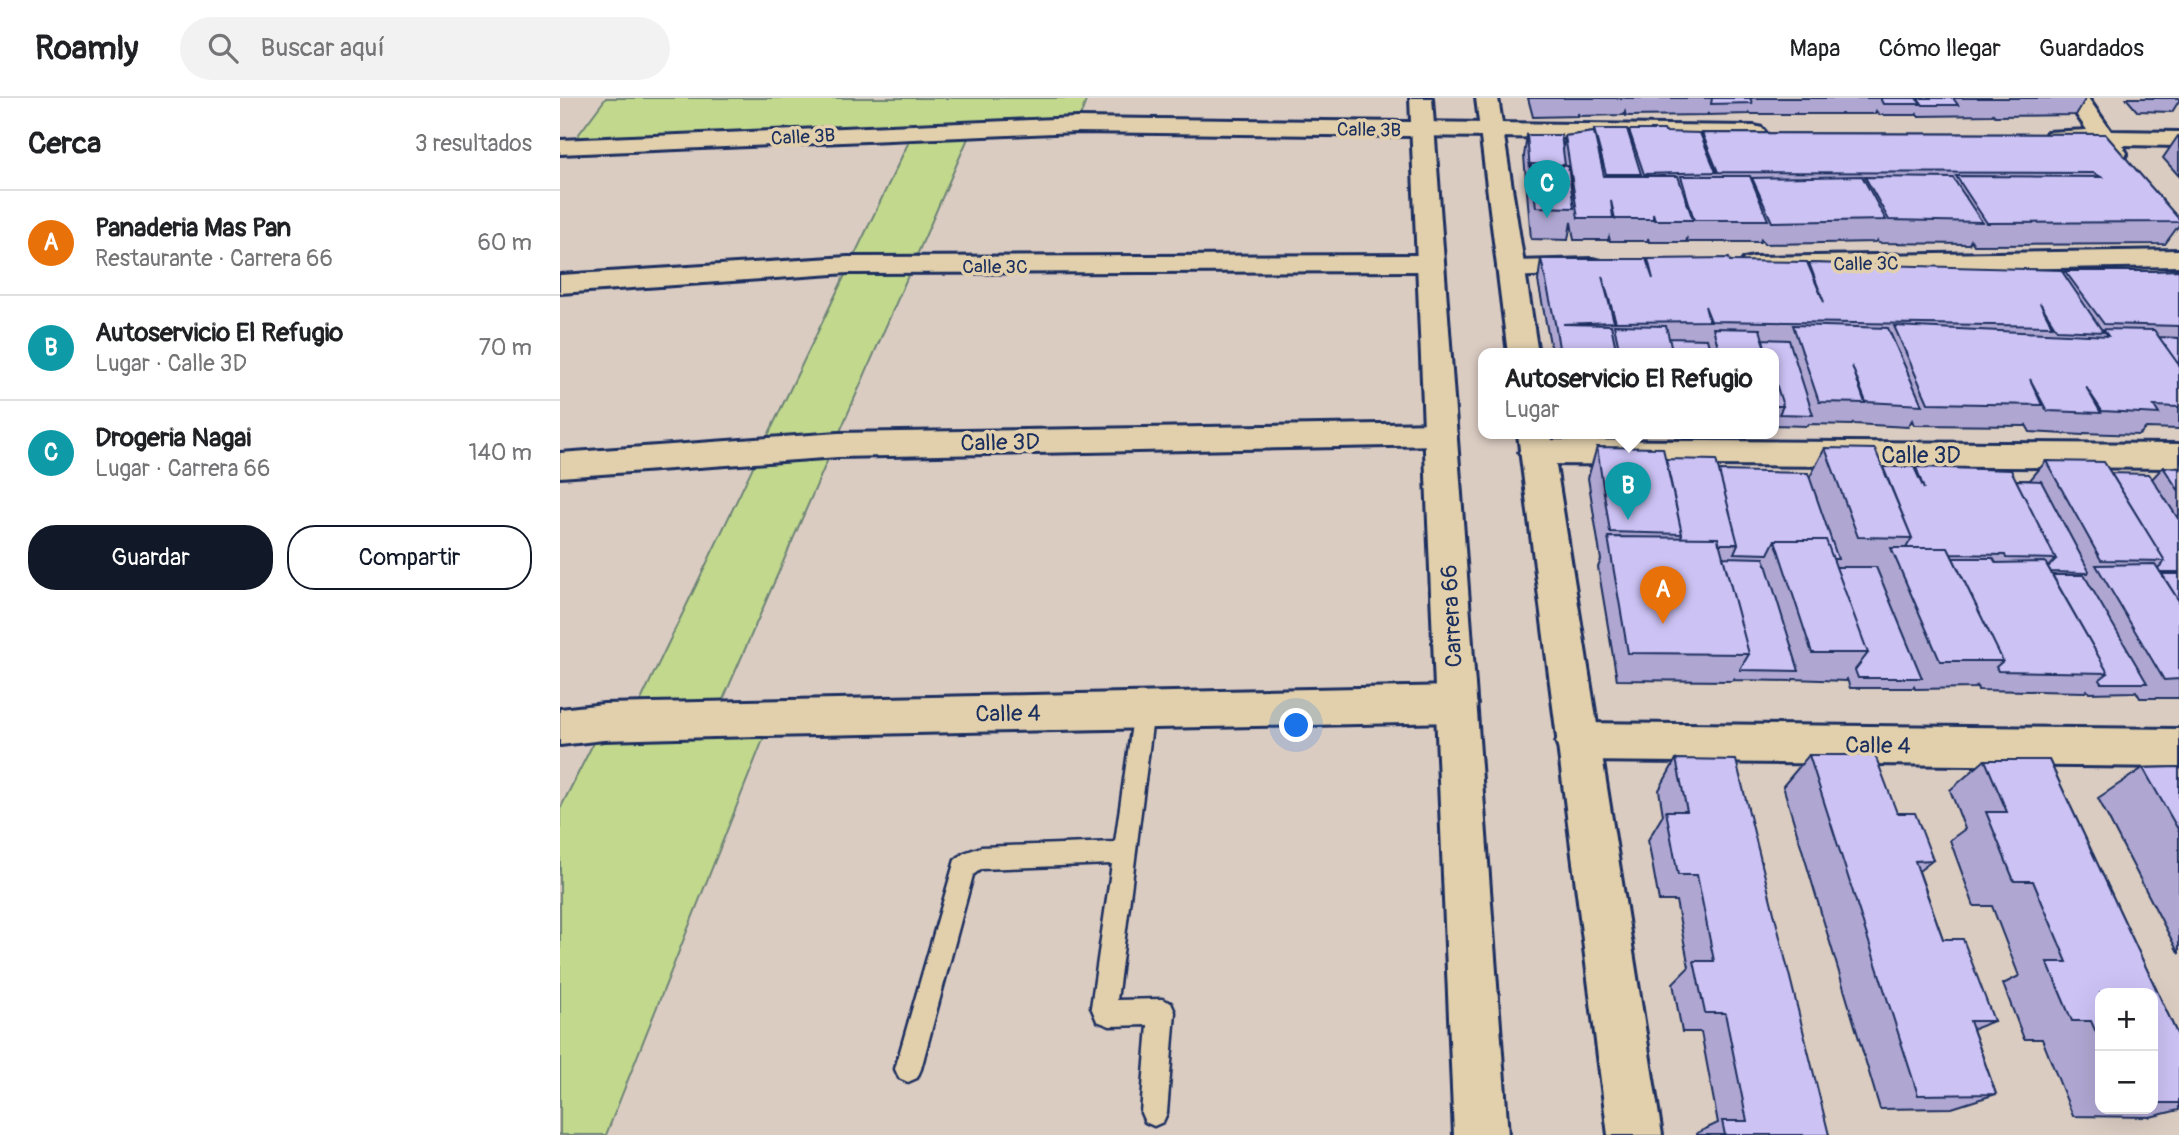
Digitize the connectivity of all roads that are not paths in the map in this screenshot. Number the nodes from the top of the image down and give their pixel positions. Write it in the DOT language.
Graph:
graph roads {
  1 [pos="1421,98"];
  2 [pos="1486,98"];
  3 [pos="2076,98"];
  4 [pos="1422,130"];
  5 [pos="1491,130"];
  6 [pos="1772,134"];
  7 [pos="2035,137"];
  8 [pos="2104,138"];
  9 [pos="2179,139"];
  10 [pos="560,147"];
  11 [pos="2126,169"];
  12 [pos="2176,245"];
  13 [pos="1430,263"];
  14 [pos="1726,265"];
  15 [pos="1617,267"];
  16 [pos="1511,269"];
  17 [pos="560,284"];
  18 [pos="1522,348"];
  19 [pos="1440,434"];
  20 [pos="1535,443"];
  21 [pos="2179,456"];
  22 [pos="560,465"];
  23 [pos="1456,704"];
  24 [pos="1144,710"];
  25 [pos="560,727"];
  26 [pos="1577,741"];
  27 [pos="2179,748"];
  28 [pos="1125,853"];
  29 [pos="908,1069"];
  30 [pos="1154,1114"];
  31 [pos="1482,1135"];
  32 [pos="1635,1135"];
  1 -- 4 [label="street, Carrera 66"];
  2 -- 5 [label="street"];
  3 -- 8 [label="street"];
  4 -- 5 [label="street, Calle 3B"];
  4 -- 10 [label="street, Calle 3B"];
  4 -- 13 [label="street, Carrera 66"];
  5 -- 6 [label="street, Calle 3B"];
  5 -- 16 [label="street"];
  7 -- 8 [label="street"];
  8 -- 9 [label="street"];
  8 -- 11 [label="street"];
  12 -- 14 [label="street, Calle 3C"];
  13 -- 17 [label="street, Calle 3C"];
  13 -- 19 [label="street, Carrera 66"];
  15 -- 16 [label="street"];
  16 -- 18 [label="street"];
  19 -- 22 [label="street, Calle 3D"];
  19 -- 23 [label="street, Carrera 66"];
  20 -- 21 [label="street, Calle 3D"];
  20 -- 26 [label="street"];
  23 -- 24 [label="street, Calle 4"];
  23 -- 31 [label="street, Carrera 66"];
  24 -- 25 [label="street, Calle 4"];
  24 -- 28 [label="lane"];
  26 -- 27 [label="street, Calle 4"];
  26 -- 32 [label="street"];
  28 -- 29 [label="lane"];
  28 -- 30 [label="lane"];
}
